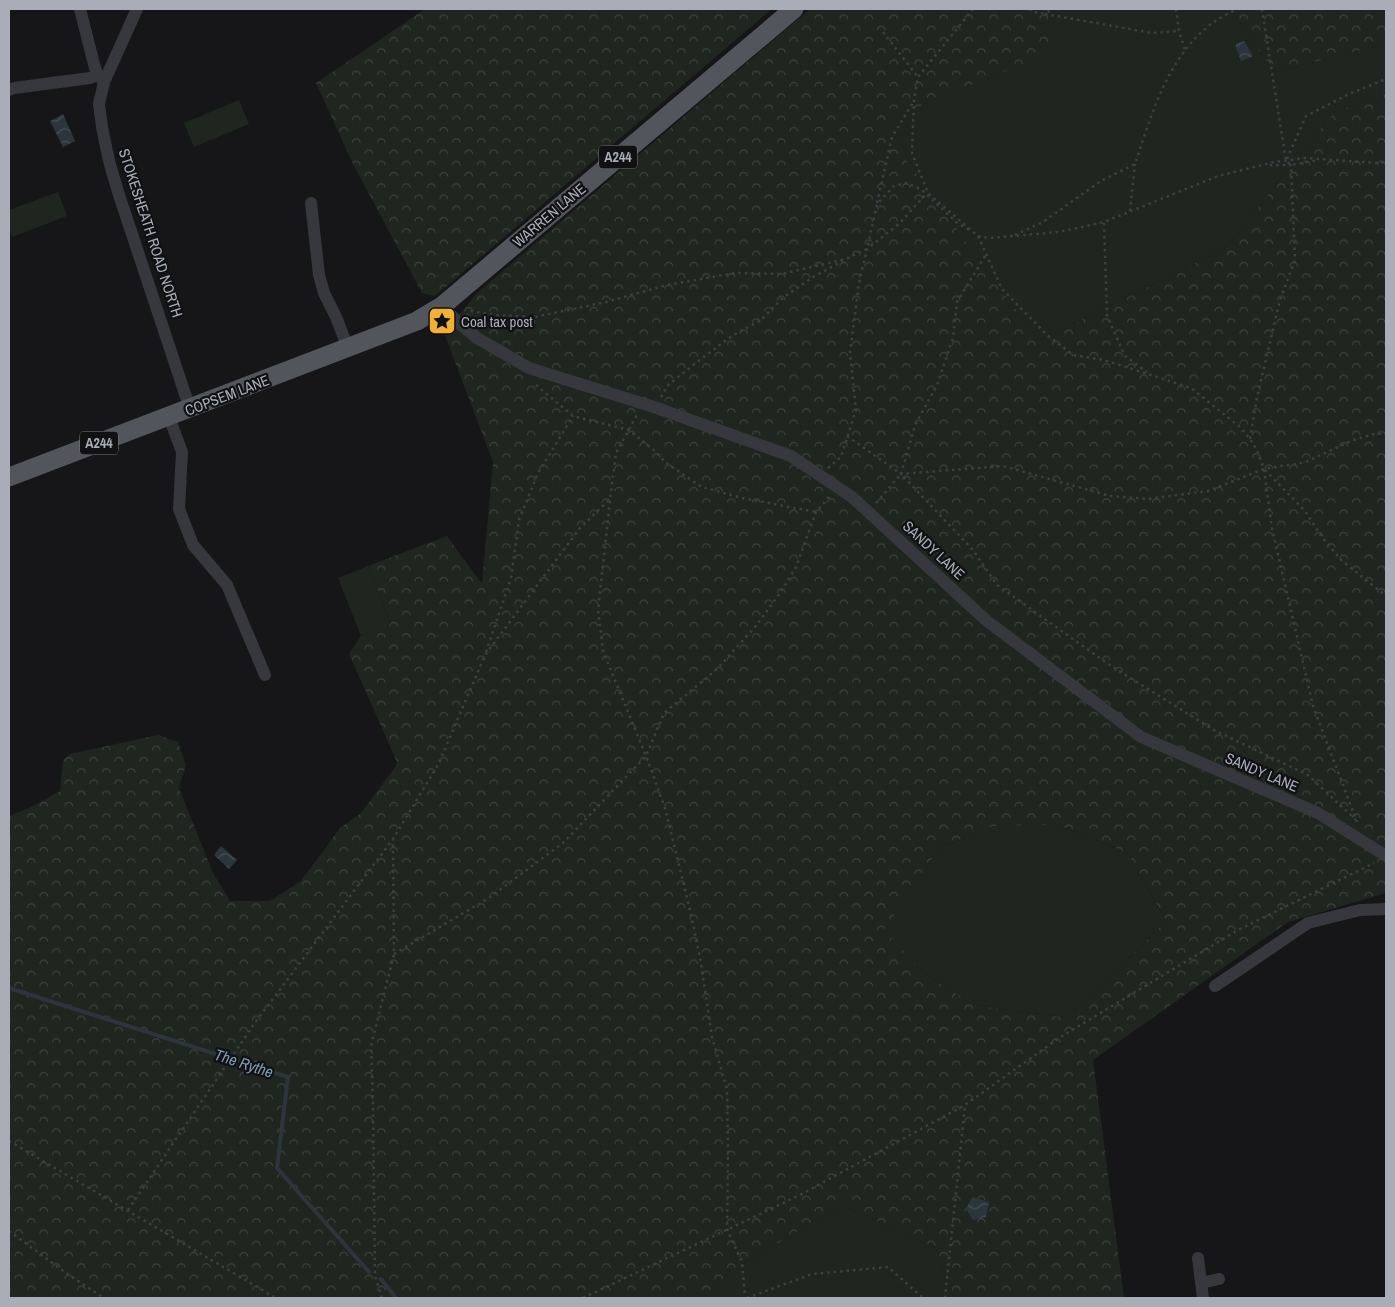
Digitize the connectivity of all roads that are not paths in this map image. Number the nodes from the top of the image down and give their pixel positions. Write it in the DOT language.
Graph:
graph roads {
  1 [pos="80,9"];
  2 [pos="137,9"];
  3 [pos="794,9"];
  4 [pos="101,78"];
  5 [pos="9,90"];
  6 [pos="311,203"];
  7 [pos="442,306"];
  8 [pos="348,348"];
  9 [pos="190,409"];
  10 [pos="169,417"];
  11 [pos="9,477"];
  12 [pos="266,676"];
  13 [pos="1382,858"];
  14 [pos="1386,909"];
  15 [pos="1215,986"];
  16 [pos="1198,1258"];
  17 [pos="1219,1280"];
  18 [pos="1201,1283"];
  19 [pos="1203,1298"];
  1 -- 4 [label="street, STOKESHEATH ROAD NORTH"];
  2 -- 4 [label="street"];
  3 -- 7 [label="main road, WARREN LANE / A244"];
  4 -- 5 [label="street"];
  4 -- 9 [label="street, STOKESHEATH ROAD NORTH"];
  6 -- 8 [label="street"];
  7 -- 8 [label="main road, COPSEM LANE / A244"];
  7 -- 13 [label="street, SANDY LANE"];
  8 -- 9 [label="main road, COPSEM LANE / A244"];
  9 -- 10 [label="main road, COPSEM LANE / A244"];
  10 -- 11 [label="main road, COPSEM LANE / A244"];
  10 -- 12 [label="street"];
  14 -- 15 [label="street"];
  16 -- 18 [label="street"];
  17 -- 18 [label="street"];
  18 -- 19 [label="street"];
}
